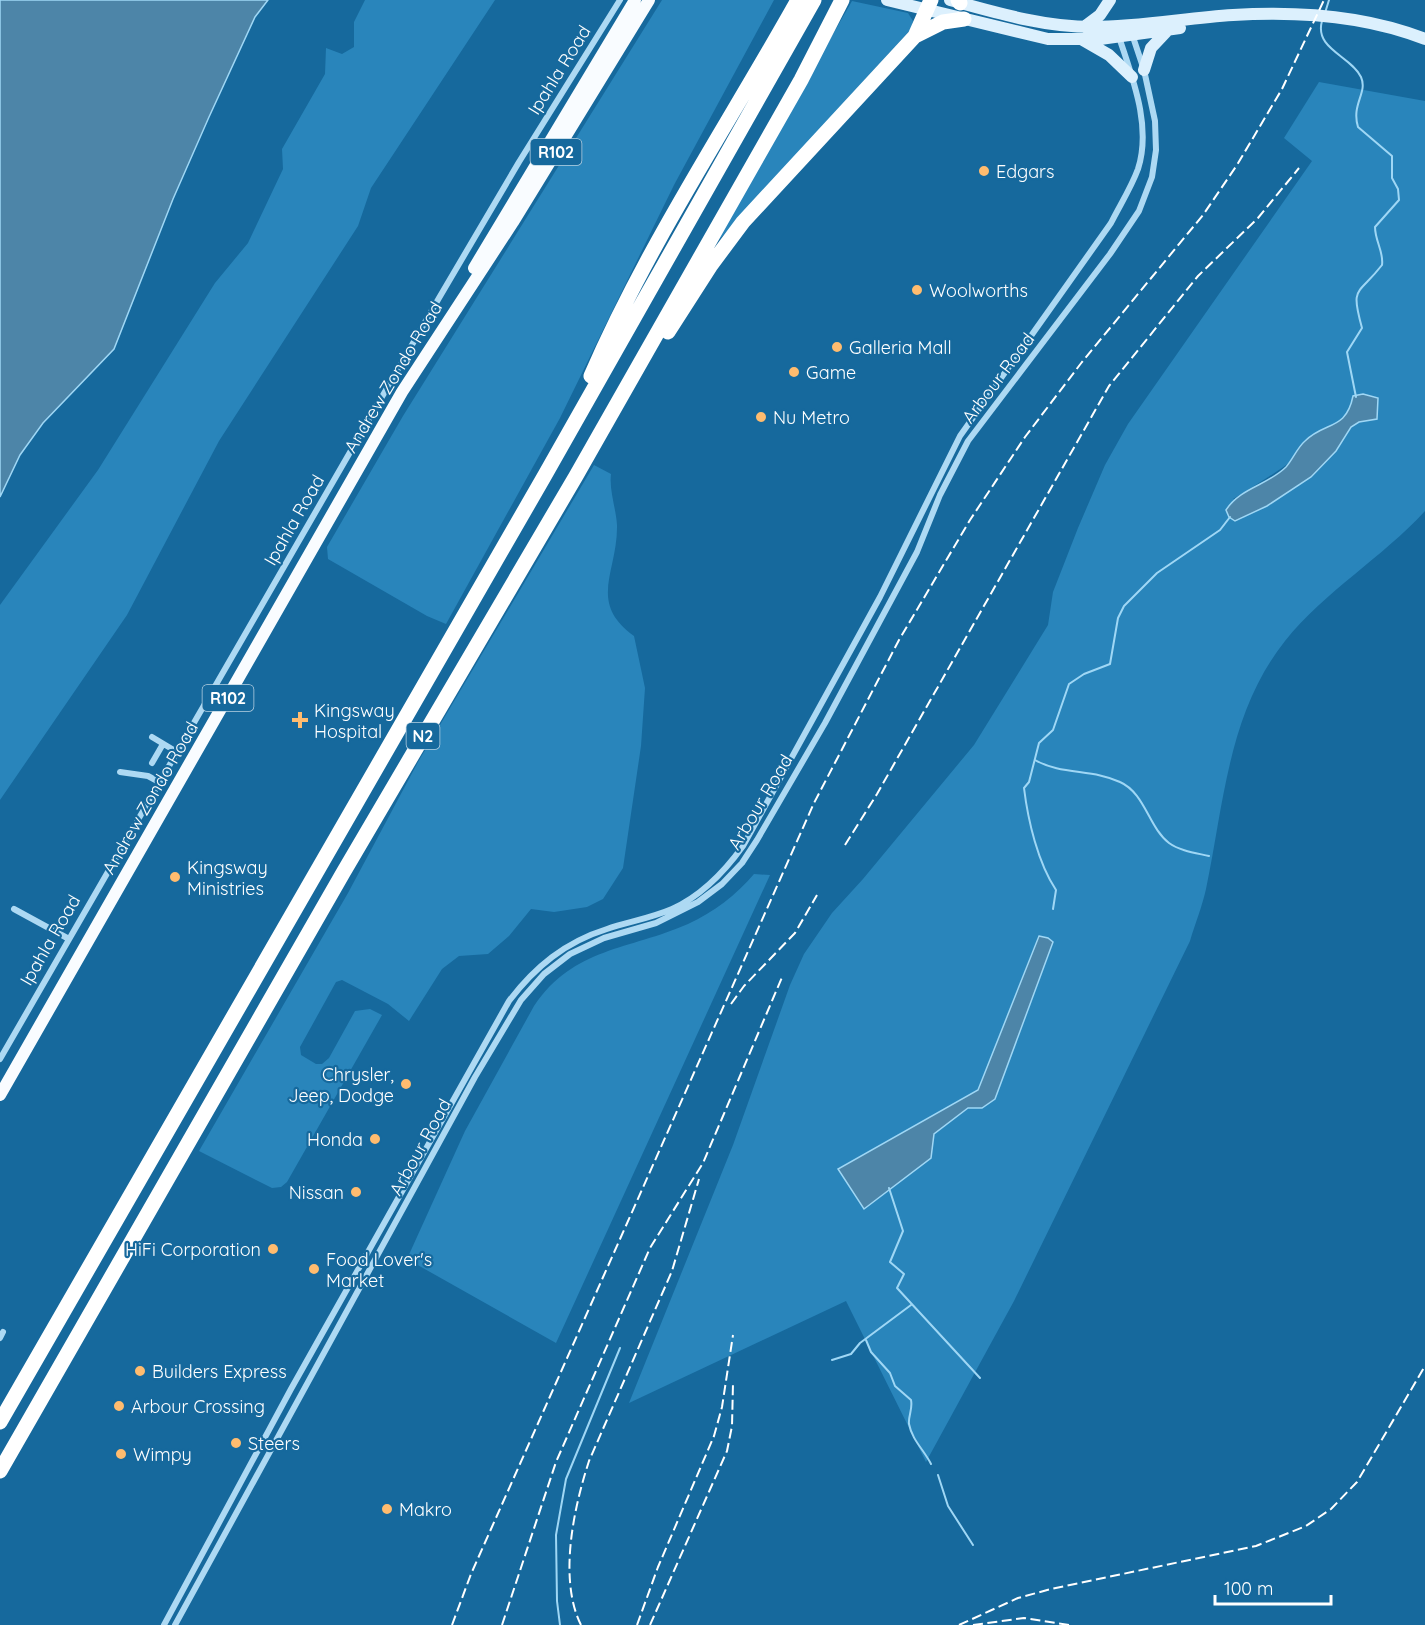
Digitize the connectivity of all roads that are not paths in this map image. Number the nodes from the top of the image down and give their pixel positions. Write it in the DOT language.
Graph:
graph roads {
  1 [pos="620,0"];
  2 [pos="635,0"];
  3 [pos="650,0"];
  4 [pos="787,0"];
  5 [pos="798,0"];
  6 [pos="814,0"];
  7 [pos="842,0"];
  8 [pos="887,0"];
  9 [pos="1110,0"];
  10 [pos="956,1"];
  11 [pos="930,5"];
  12 [pos="1248,16"];
  13 [pos="964,19"];
  14 [pos="1084,27"];
  15 [pos="1131,30"];
  16 [pos="1168,30"];
  17 [pos="1117,31"];
  18 [pos="915,36"];
  19 [pos="1425,39"];
  20 [pos="1083,40"];
  21 [pos="1144,70"];
  22 [pos="1132,77"];
  23 [pos="707,154"];
  24 [pos="503,215"];
  25 [pos="984,403"];
  26 [pos="991,409"];
  27 [pos="563,442"];
  28 [pos="576,476"];
  29 [pos="152,737"];
  30 [pos="164,744"];
  31 [pos="177,752"];
  32 [pos="152,763"];
  33 [pos="120,772"];
  34 [pos="161,783"];
  35 [pos="14,909"];
  36 [pos="69,939"];
  37 [pos="0,1059"];
  38 [pos="0,1095"];
  39 [pos="0,1422"];
  40 [pos="0,1471"];
  41 [pos="164,1625"];
  42 [pos="175,1625"];
  1 -- 24 [label="street, Ipahla Road"];
  2 -- 24 [label="main road, Andrew Zondo Road / R102"];
  3 -- 24 [label="main road, Andrew Zondo Road / R102"];
  4 -- 23 [label="highway"];
  5 -- 23 [label="highway"];
  6 -- 27 [label="highway, N2"];
  7 -- 28 [label="highway, N2"];
  8 -- 11 [label="main road"];
  9 -- 14 [label="main road"];
  10 -- 14 [label="main road"];
  11 -- 13 [label="main road"];
  11 -- 18 [label="highway"];
  12 -- 15 [label="main road"];
  12 -- 16 [label="main road"];
  12 -- 19 [label="main road"];
  13 -- 18 [label="highway"];
  13 -- 20 [label="main road"];
  14 -- 17 [label="main road"];
  15 -- 16 [label="main road"];
  15 -- 17 [label="main road"];
  15 -- 21 [label="street, Arbour Road"];
  16 -- 21 [label="main road"];
  17 -- 20 [label="main road"];
  17 -- 22 [label="street, Arbour Road"];
  18 -- 28 [label="highway"];
  20 -- 22 [label="main road"];
  21 -- 26 [label="street, Arbour Road"];
  22 -- 25 [label="street, Arbour Road"];
  23 -- 27 [label="highway"];
  24 -- 31 [label="street, Ipahla Road"];
  24 -- 38 [label="main road, Andrew Zondo Road / R102"];
  25 -- 26 [label="street"];
  25 -- 41 [label="street, Arbour Road"];
  26 -- 42 [label="street, Arbour Road"];
  27 -- 39 [label="highway, N2"];
  28 -- 40 [label="highway, N2"];
  29 -- 30 [label="street"];
  30 -- 31 [label="street"];
  30 -- 32 [label="street"];
  31 -- 34 [label="street, Ipahla Road"];
  33 -- 34 [label="street"];
  34 -- 36 [label="street, Ipahla Road"];
  35 -- 36 [label="street"];
  36 -- 37 [label="street, Ipahla Road"];
}
